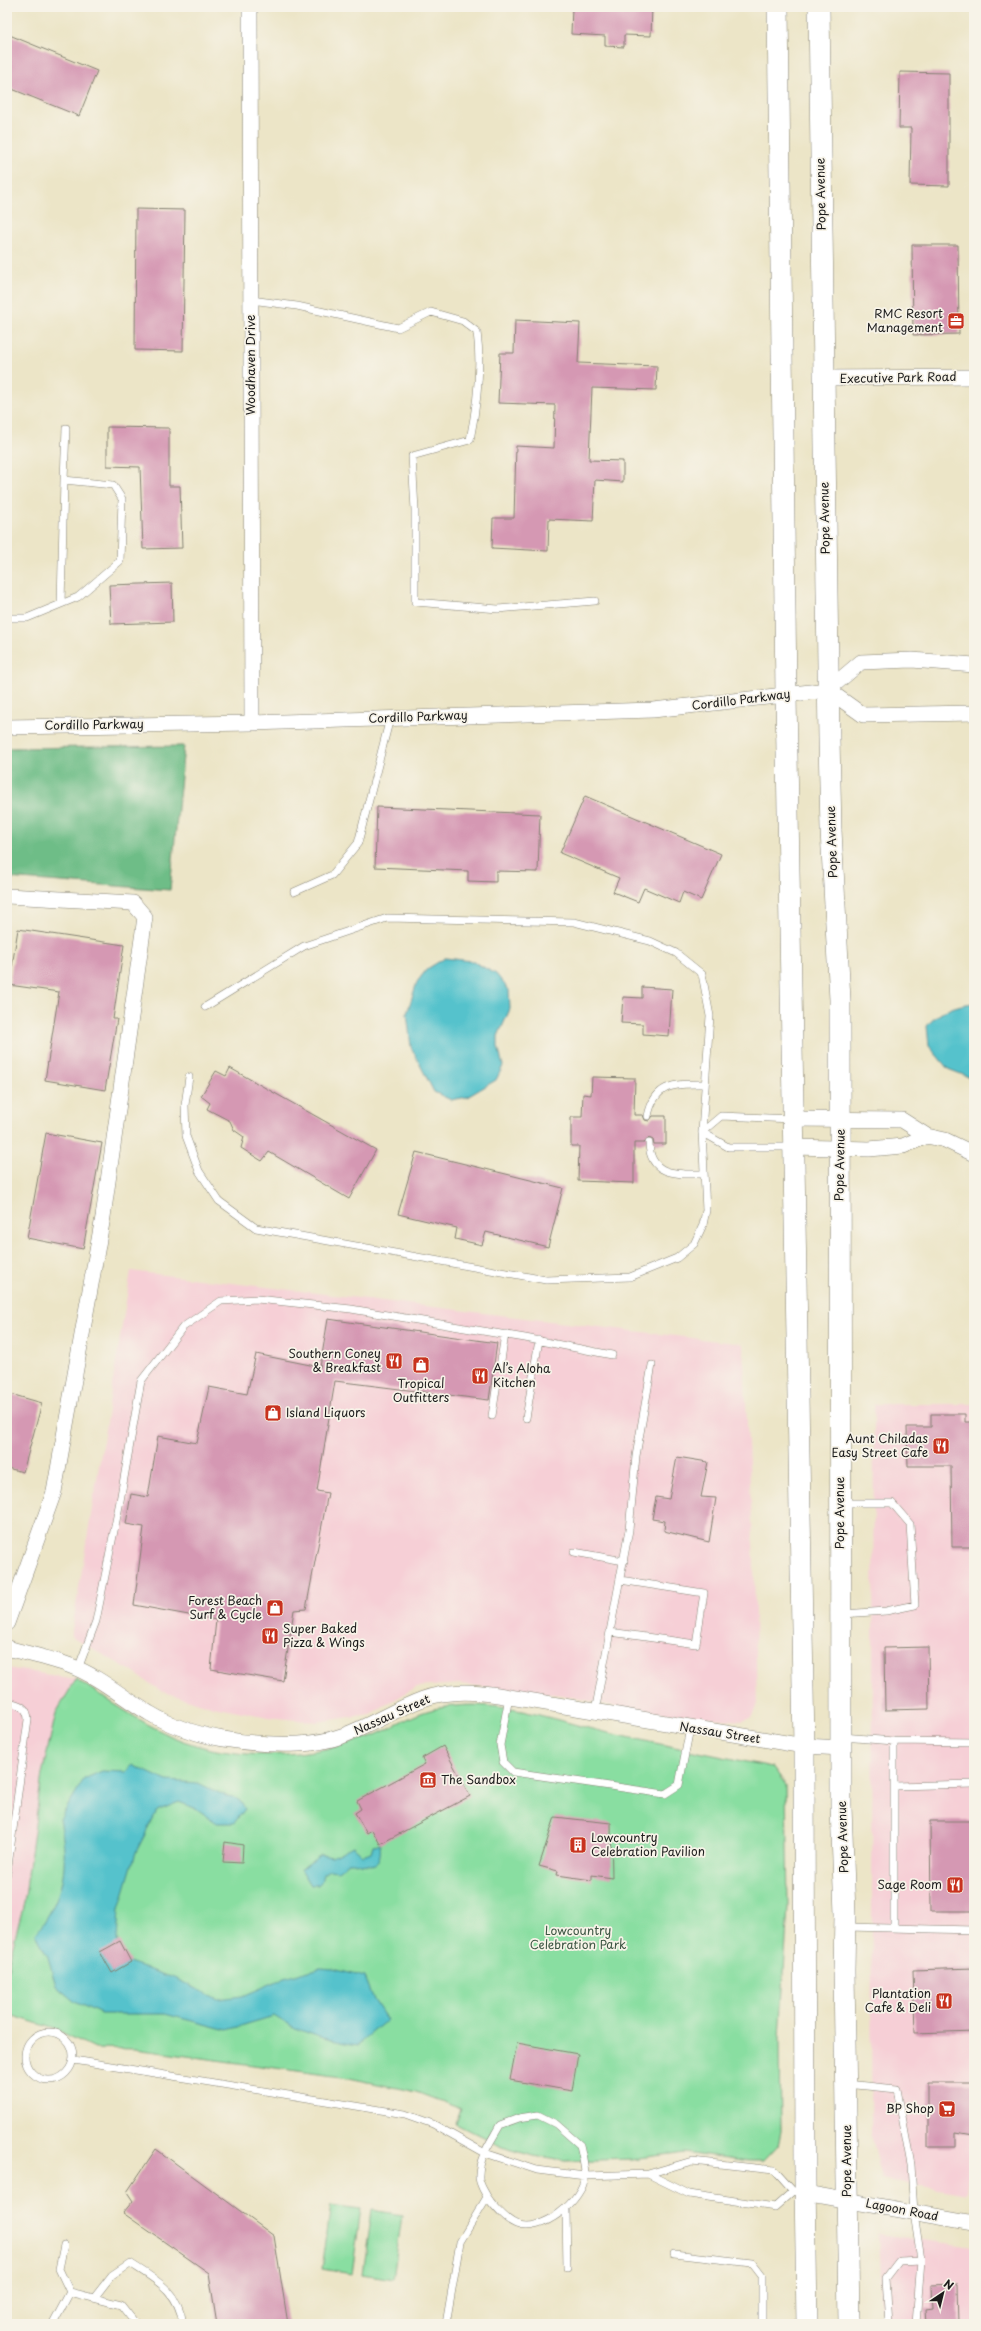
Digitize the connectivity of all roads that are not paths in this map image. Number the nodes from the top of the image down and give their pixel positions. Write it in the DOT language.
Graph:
graph roads {
  1 [pos="250,7"];
  2 [pos="778,7"];
  3 [pos="819,7"];
  4 [pos="251,300"];
  5 [pos="974,377"];
  6 [pos="822,378"];
  7 [pos="66,428"];
  8 [pos="64,480"];
  9 [pos="595,601"];
  10 [pos="61,604"];
  11 [pos="7,618"];
  12 [pos="974,665"];
  13 [pos="828,690"];
  14 [pos="786,695"];
  15 [pos="974,713"];
  16 [pos="390,718"];
  17 [pos="252,723"];
  18 [pos="7,727"];
  19 [pos="294,892"];
  20 [pos="7,896"];
  21 [pos="205,1007"];
  22 [pos="189,1077"];
  23 [pos="705,1084"];
  24 [pos="648,1116"];
  25 [pos="794,1119"];
  26 [pos="840,1119"];
  27 [pos="702,1132"];
  28 [pos="927,1136"];
  29 [pos="649,1143"];
  30 [pos="795,1147"];
  31 [pos="840,1150"];
  32 [pos="974,1154"];
  33 [pos="704,1174"];
  34 [pos="505,1334"];
  35 [pos="539,1340"];
  36 [pos="612,1355"];
  37 [pos="652,1365"];
  38 [pos="500,1366"];
  39 [pos="497,1383"];
  40 [pos="492,1416"];
  41 [pos="526,1418"];
  42 [pos="840,1503"];
  43 [pos="574,1552"];
  44 [pos="624,1561"];
  45 [pos="620,1580"];
  46 [pos="841,1614"];
  47 [pos="7,1624"];
  48 [pos="610,1632"];
  49 [pos="7,1648"];
  50 [pos="78,1669"];
  51 [pos="509,1697"];
  52 [pos="7,1702"];
  53 [pos="595,1712"];
  54 [pos="690,1728"];
  55 [pos="894,1741"];
  56 [pos="974,1742"];
  57 [pos="842,1743"];
  58 [pos="804,1746"];
  59 [pos="974,1784"];
  60 [pos="895,1786"];
  61 [pos="7,1873"];
  62 [pos="845,1927"];
  63 [pos="894,1928"];
  64 [pos="974,1930"];
  65 [pos="74,2060"];
  66 [pos="846,2084"];
  67 [pos="485,2153"];
  68 [pos="648,2174"];
  69 [pos="585,2176"];
  70 [pos="799,2192"];
  71 [pos="487,2197"];
  72 [pos="847,2200"];
  73 [pos="566,2209"];
  74 [pos="914,2213"];
  75 [pos="974,2223"];
  76 [pos="64,2245"];
  77 [pos="674,2254"];
  78 [pos="921,2260"];
  79 [pos="567,2268"];
  80 [pos="70,2292"];
  81 [pos="94,2298"];
  82 [pos="53,2324"];
  83 [pos="136,2324"];
  84 [pos="183,2324"];
  85 [pos="446,2324"];
  86 [pos="762,2324"];
  87 [pos="807,2324"];
  88 [pos="849,2324"];
  89 [pos="889,2324"];
  90 [pos="916,2324"];
  1 -- 4 [label="street, Woodhaven Drive"];
  2 -- 14 [label="main road"];
  3 -- 6 [label="main road, Pope Avenue"];
  4 -- 9 [label="lane"];
  4 -- 17 [label="street, Woodhaven Drive"];
  5 -- 6 [label="street, Executive Park Road"];
  6 -- 13 [label="main road, Pope Avenue"];
  7 -- 8 [label="lane"];
  8 -- 10 [label="lane"];
  8 -- 10 [label="lane"];
  10 -- 11 [label="lane"];
  12 -- 13 [label="street"];
  13 -- 14 [label="street, Cordillo Parkway"];
  13 -- 15 [label="street"];
  13 -- 26 [label="main road, Pope Avenue"];
  14 -- 16 [label="street, Cordillo Parkway"];
  14 -- 25 [label="main road"];
  16 -- 17 [label="street, Cordillo Parkway"];
  16 -- 19 [label="lane"];
  17 -- 18 [label="street, Cordillo Parkway"];
  20 -- 47 [label="street"];
  21 -- 23 [label="lane"];
  22 -- 33 [label="lane"];
  23 -- 24 [label="lane"];
  23 -- 27 [label="lane"];
  25 -- 26 [label="street"];
  25 -- 27 [label="lane"];
  25 -- 30 [label="main road"];
  26 -- 28 [label="street"];
  26 -- 31 [label="main road, Pope Avenue"];
  27 -- 30 [label="lane"];
  27 -- 33 [label="lane"];
  28 -- 31 [label="street"];
  28 -- 32 [label="street"];
  29 -- 33 [label="lane"];
  30 -- 31 [label="street"];
  30 -- 58 [label="main road"];
  31 -- 42 [label="main road, Pope Avenue"];
  34 -- 35 [label="lane"];
  34 -- 38 [label="lane"];
  34 -- 50 [label="lane"];
  35 -- 36 [label="lane"];
  35 -- 41 [label="lane"];
  37 -- 44 [label="lane"];
  39 -- 40 [label="lane"];
  42 -- 46 [label="main road, Pope Avenue"];
  42 -- 46 [label="lane"];
  43 -- 44 [label="lane"];
  44 -- 45 [label="lane"];
  45 -- 48 [label="lane"];
  45 -- 48 [label="lane"];
  46 -- 57 [label="main road, Pope Avenue"];
  48 -- 53 [label="lane"];
  49 -- 50 [label="street, Nassau Street"];
  50 -- 51 [label="street, Nassau Street"];
  51 -- 53 [label="street, Nassau Street"];
  51 -- 54 [label="lane"];
  52 -- 61 [label="lane"];
  53 -- 54 [label="street, Nassau Street"];
  54 -- 58 [label="street, Nassau Street"];
  55 -- 56 [label="lane"];
  55 -- 57 [label="lane"];
  55 -- 60 [label="lane"];
  57 -- 58 [label="street, Nassau Street"];
  57 -- 62 [label="main road, Pope Avenue"];
  58 -- 70 [label="main road"];
  59 -- 60 [label="lane"];
  60 -- 63 [label="lane"];
  62 -- 63 [label="lane"];
  62 -- 66 [label="main road, Pope Avenue"];
  63 -- 64 [label="lane"];
  65 -- 65 [label="lane"];
  65 -- 67 [label="lane"];
  66 -- 72 [label="main road, Pope Avenue"];
  66 -- 74 [label="lane"];
  67 -- 69 [label="lane"];
  67 -- 69 [label="lane"];
  67 -- 71 [label="lane"];
  68 -- 69 [label="lane"];
  68 -- 70 [label="lane"];
  68 -- 70 [label="lane"];
  69 -- 73 [label="lane"];
  70 -- 72 [label="street, Lagoon Road"];
  70 -- 87 [label="main road"];
  71 -- 73 [label="lane"];
  71 -- 85 [label="lane"];
  72 -- 74 [label="street, Lagoon Road"];
  72 -- 88 [label="main road, Pope Avenue"];
  73 -- 79 [label="lane"];
  74 -- 75 [label="street, Lagoon Road"];
  74 -- 78 [label="lane"];
  76 -- 80 [label="lane"];
  77 -- 86 [label="lane"];
  78 -- 89 [label="lane"];
  78 -- 90 [label="lane"];
  80 -- 81 [label="lane"];
  80 -- 82 [label="lane"];
  81 -- 83 [label="lane"];
  81 -- 84 [label="lane"];
}
